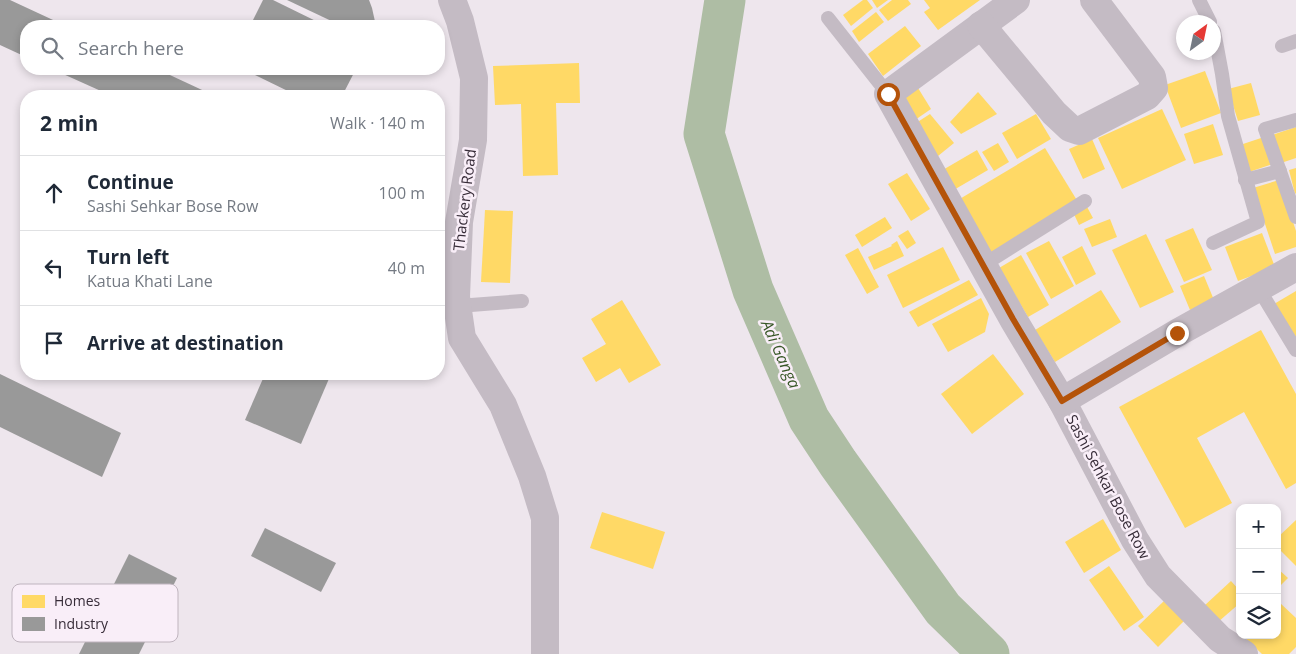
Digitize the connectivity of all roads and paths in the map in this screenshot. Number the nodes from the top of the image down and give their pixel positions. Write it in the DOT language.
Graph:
graph roads {
  1 [pos="452,0"];
  2 [pos="1016,0"];
  3 [pos="1094,0"];
  4 [pos="1199,0"];
  5 [pos="1206,15"];
  6 [pos="828,18"];
  7 [pos="981,25"];
  8 [pos="1296,41"];
  9 [pos="1282,46"];
  10 [pos="1219,60"];
  11 [pos="888,94"];
  12 [pos="1296,120"];
  13 [pos="1280,171"];
  14 [pos="1245,180"];
  15 [pos="1085,201"];
  16 [pos="1296,217"];
  17 [pos="1213,243"];
  18 [pos="983,265"];
  19 [pos="1296,267"];
  20 [pos="1259,289"];
  21 [pos="522,301"];
  22 [pos="458,306"];
  23 [pos="1296,350"];
  24 [pos="1062,401"];
  25 [pos="545,654"];
  26 [pos="1244,654"];
  1 -- 22 [label="street, Thackery Road"];
  2 -- 7 [label="street"];
  3 -- 7 [label="street"];
  4 -- 5 [label="lane"];
  6 -- 11 [label="lane"];
  7 -- 11 [label="street"];
  8 -- 9 [label="lane"];
  10 -- 14 [label="lane"];
  11 -- 18 [label="street, Sashi Sehkar Bose Row"];
  12 -- 13 [label="lane"];
  13 -- 14 [label="lane"];
  13 -- 16 [label="lane"];
  14 -- 17 [label="lane"];
  15 -- 18 [label="lane"];
  18 -- 24 [label="street, Sashi Sehkar Bose Row"];
  19 -- 20 [label="street"];
  20 -- 23 [label="lane"];
  20 -- 24 [label="street"];
  21 -- 22 [label="lane"];
  22 -- 25 [label="street, Thackery Road"];
  24 -- 26 [label="street, Sashi Sehkar Bose Row"];
}
